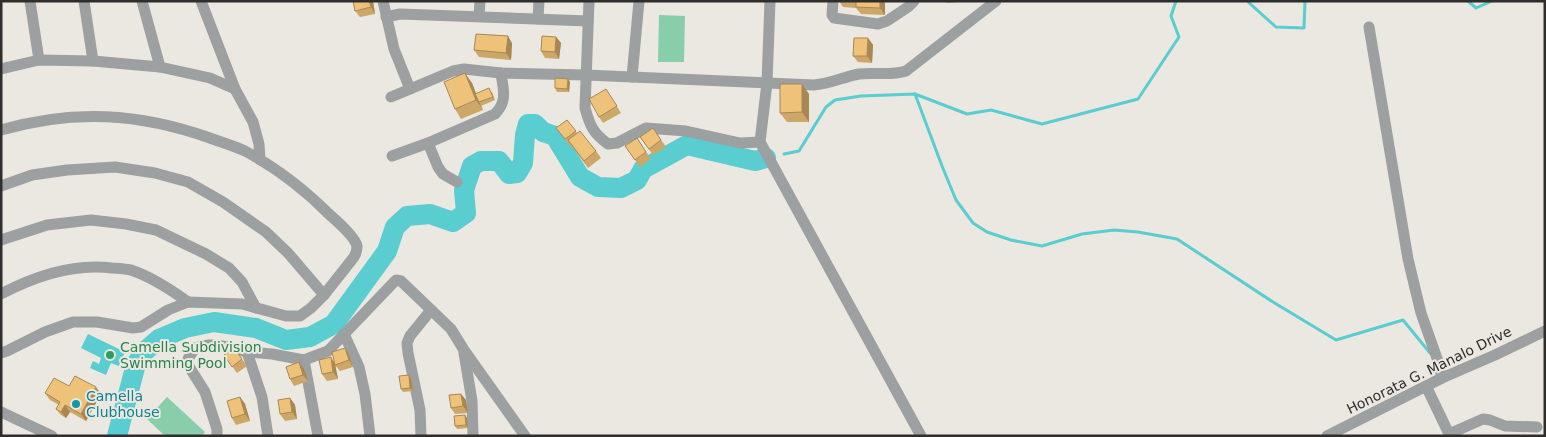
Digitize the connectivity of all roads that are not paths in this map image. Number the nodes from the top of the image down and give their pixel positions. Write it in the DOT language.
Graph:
graph roads {
  1 [pos="30,1"];
  2 [pos="84,1"];
  3 [pos="142,1"];
  4 [pos="200,1"];
  5 [pos="383,1"];
  6 [pos="480,1"];
  7 [pos="539,1"];
  8 [pos="589,1"];
  9 [pos="639,1"];
  10 [pos="770,1"];
  11 [pos="832,1"];
  12 [pos="914,1"];
  13 [pos="995,2"];
  14 [pos="386,16"];
  15 [pos="479,16"];
  16 [pos="538,19"];
  17 [pos="588,21"];
  18 [pos="1369,26"];
  19 [pos="39,60"];
  20 [pos="93,61"];
  21 [pos="160,67"];
  22 [pos="1,68"];
  23 [pos="500,73"];
  24 [pos="586,74"];
  25 [pos="632,77"];
  26 [pos="767,84"];
  27 [pos="236,89"];
  28 [pos="410,89"];
  29 [pos="391,97"];
  30 [pos="1,130"];
  31 [pos="760,142"];
  32 [pos="428,143"];
  33 [pos="392,156"];
  34 [pos="260,160"];
  35 [pos="457,182"];
  36 [pos="1,186"];
  37 [pos="1,240"];
  38 [pos="1,294"];
  39 [pos="324,295"];
  40 [pos="188,302"];
  41 [pos="256,308"];
  42 [pos="431,310"];
  43 [pos="1545,331"];
  44 [pos="344,334"];
  45 [pos="464,350"];
  46 [pos="247,352"];
  47 [pos="1,353"];
  48 [pos="304,360"];
  49 [pos="1442,378"];
  50 [pos="1426,386"];
  51 [pos="3,416"];
  52 [pos="1537,427"];
  53 [pos="1329,435"];
  54 [pos="1450,435"];
  55 [pos="52,436"];
  56 [pos="217,436"];
  57 [pos="268,436"];
  58 [pos="318,436"];
  59 [pos="370,436"];
  60 [pos="421,436"];
  61 [pos="474,436"];
  62 [pos="525,436"];
  63 [pos="920,436"];
  1 -- 19 [label="street"];
  2 -- 20 [label="street"];
  3 -- 21 [label="street"];
  4 -- 27 [label="street"];
  5 -- 14 [label="street"];
  6 -- 15 [label="street"];
  7 -- 16 [label="street"];
  8 -- 17 [label="street"];
  9 -- 25 [label="street"];
  10 -- 26 [label="street"];
  11 -- 12 [label="street"];
  13 -- 26 [label="street"];
  14 -- 15 [label="street"];
  14 -- 28 [label="street"];
  15 -- 16 [label="street"];
  16 -- 17 [label="street"];
  17 -- 24 [label="street"];
  18 -- 49 [label="street"];
  19 -- 20 [label="street"];
  19 -- 22 [label="street"];
  20 -- 21 [label="street"];
  21 -- 27 [label="street"];
  23 -- 24 [label="street"];
  23 -- 28 [label="street"];
  23 -- 32 [label="street"];
  24 -- 25 [label="street"];
  24 -- 31 [label="street"];
  25 -- 26 [label="street"];
  26 -- 31 [label="street"];
  27 -- 34 [label="street"];
  28 -- 29 [label="street"];
  30 -- 34 [label="street"];
  31 -- 63 [label="street"];
  32 -- 33 [label="street"];
  32 -- 35 [label="street"];
  34 -- 39 [label="street"];
  36 -- 39 [label="street"];
  37 -- 41 [label="street"];
  38 -- 40 [label="street"];
  39 -- 41 [label="street"];
  40 -- 41 [label="street"];
  40 -- 47 [label="street"];
  42 -- 44 [label="street"];
  42 -- 45 [label="street"];
  42 -- 60 [label="street"];
  43 -- 49 [label="street, Honorata G. Manalo Drive"];
  44 -- 48 [label="street"];
  44 -- 59 [label="street"];
  45 -- 61 [label="street"];
  45 -- 62 [label="street"];
  46 -- 48 [label="street"];
  46 -- 56 [label="street"];
  46 -- 57 [label="street"];
  48 -- 58 [label="street"];
  49 -- 50 [label="street, Honorata G. Manalo Drive"];
  50 -- 53 [label="street, Honorata G. Manalo Drive"];
  50 -- 54 [label="street"];
  51 -- 55 [label="street"];
  52 -- 54 [label="street"];
}
